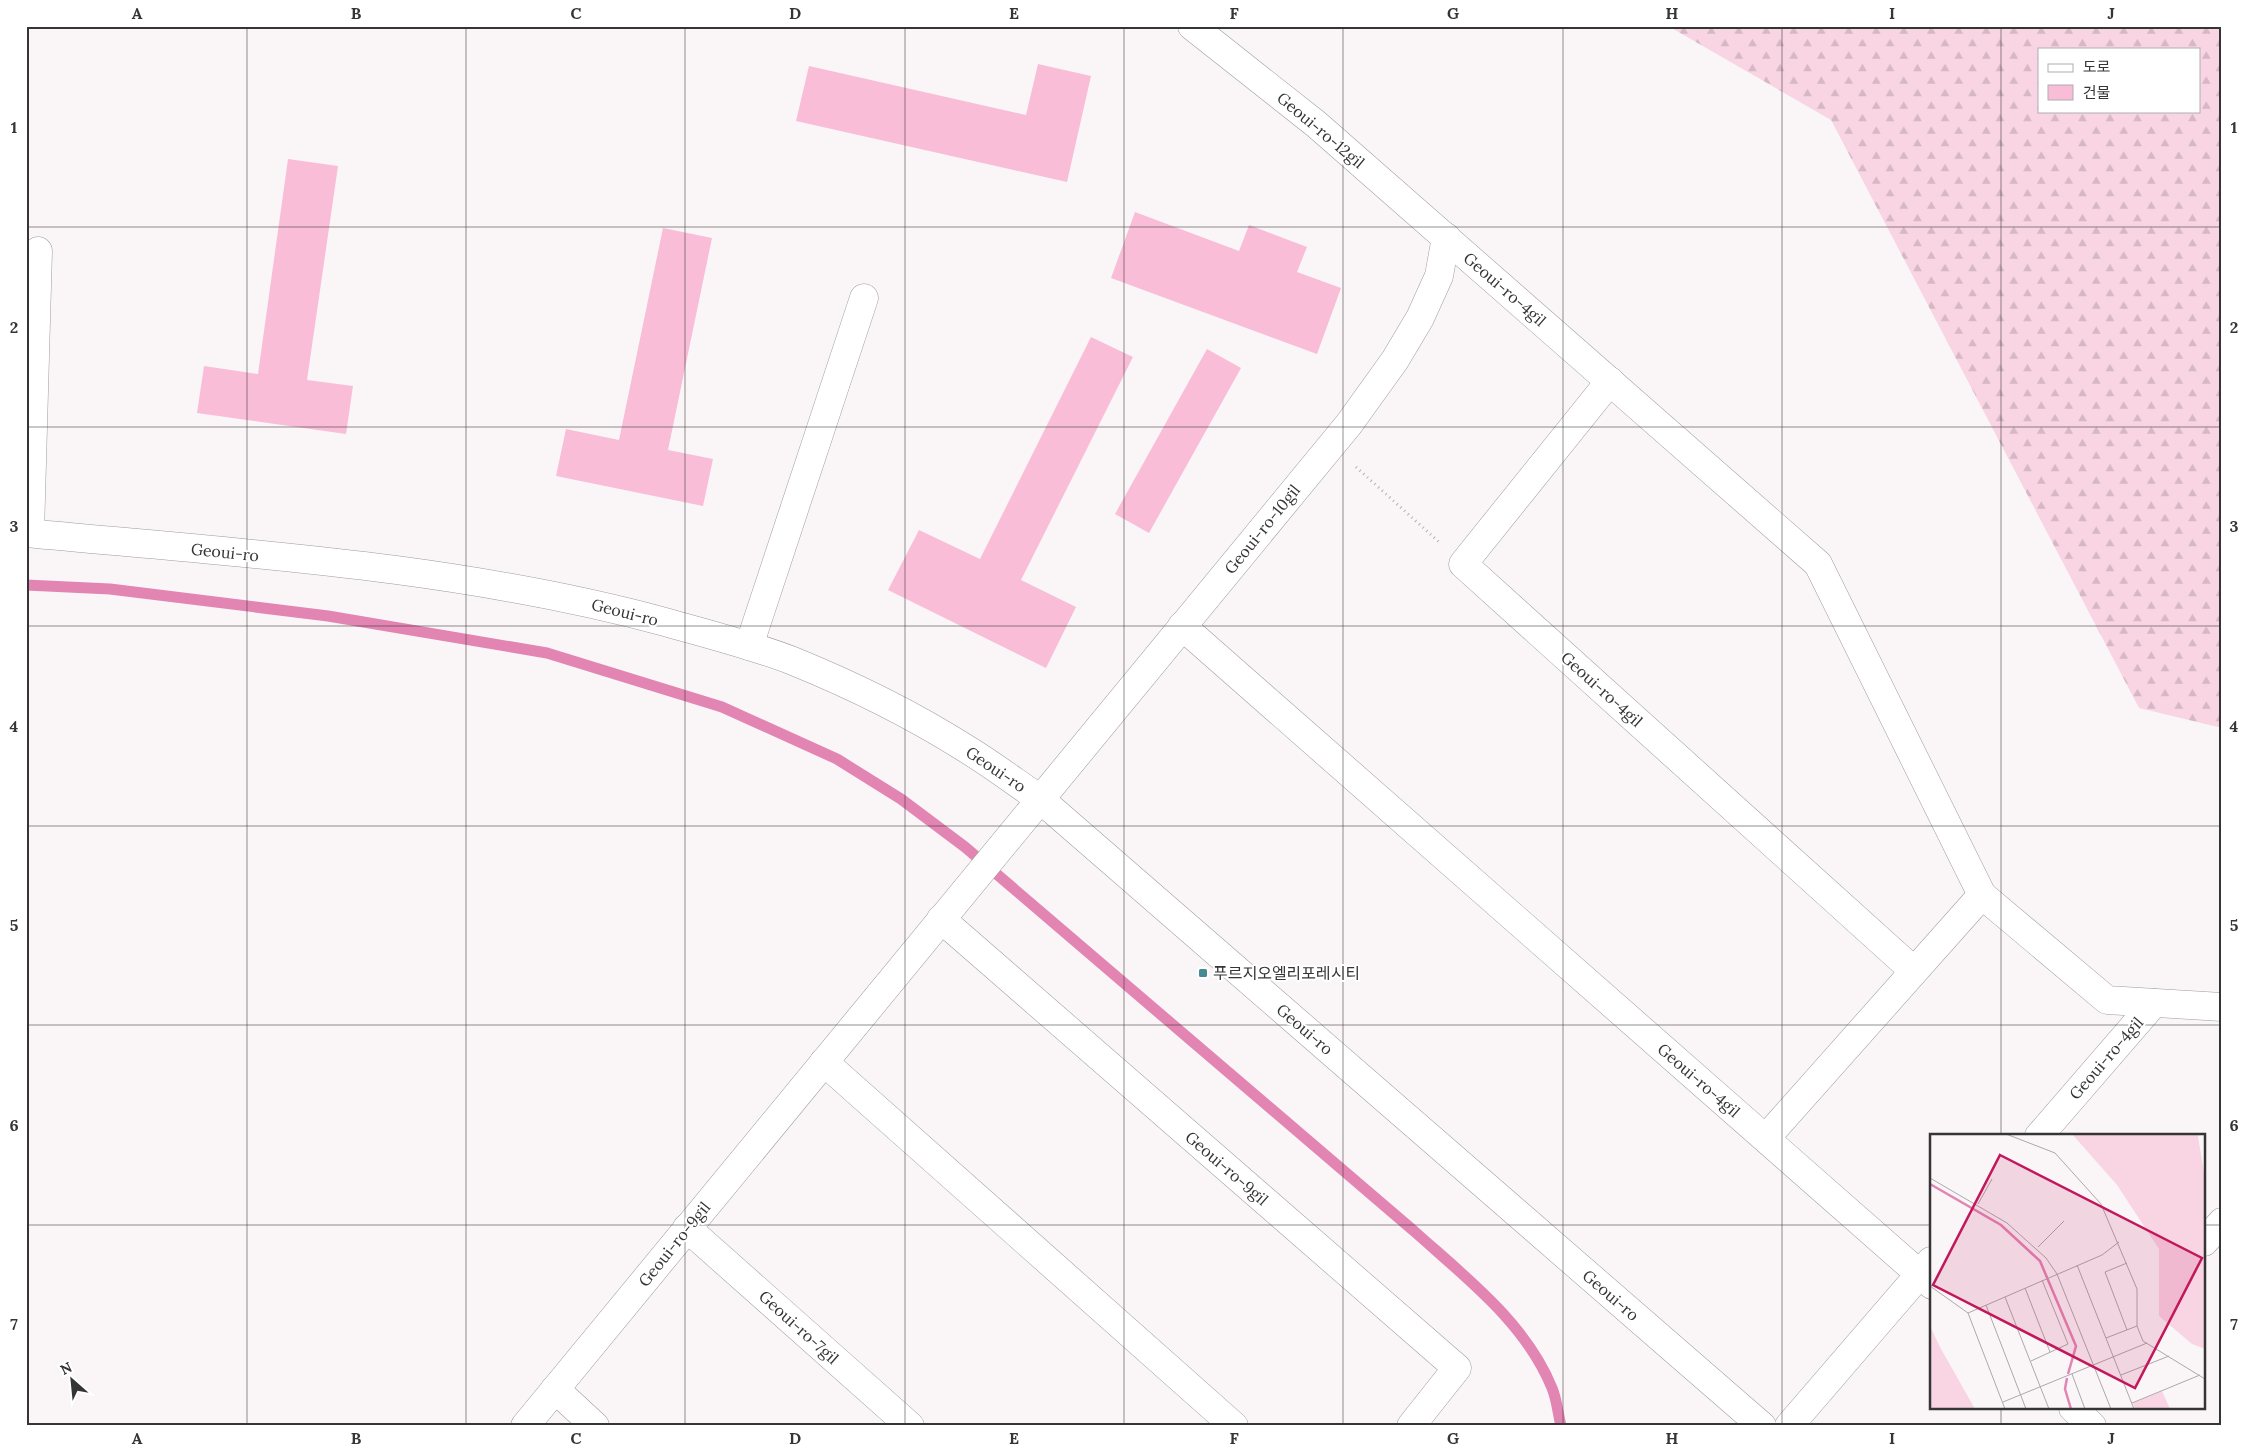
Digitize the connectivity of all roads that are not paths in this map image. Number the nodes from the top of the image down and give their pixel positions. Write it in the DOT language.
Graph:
graph roads {
  1 [pos="1192,26"];
  2 [pos="1446,237"];
  3 [pos="38,252"];
  4 [pos="864,298"];
  5 [pos="1610,381"];
  6 [pos="28,533"];
  7 [pos="1182,626"];
  8 [pos="749,646"];
  9 [pos="1040,799"];
  10 [pos="1982,895"];
  11 [pos="941,919"];
  12 [pos="1914,971"];
  13 [pos="2154,1003"];
  14 [pos="2222,1007"];
  15 [pos="824,1062"];
  16 [pos="2041,1134"];
  17 [pos="1766,1138"];
  18 [pos="2222,1222"];
  19 [pos="688,1228"];
  20 [pos="2206,1240"];
  21 [pos="1928,1273"];
  22 [pos="555,1390"];
  23 [pos="2074,1410"];
  24 [pos="525,1426"];
  25 [pos="595,1426"];
  26 [pos="910,1426"];
  27 [pos="1234,1426"];
  28 [pos="1411,1426"];
  29 [pos="1762,1426"];
  30 [pos="1789,1426"];
  31 [pos="2092,1426"];
  1 -- 2 [label="street, Geoui-ro-12gil"];
  2 -- 5 [label="street, Geoui-ro-4gil"];
  2 -- 7 [label="street, Geoui-ro-10gil"];
  3 -- 6 [label="street"];
  4 -- 8 [label="street"];
  5 -- 10 [label="street, Geoui-ro-4gil"];
  5 -- 12 [label="street, Geoui-ro-4gil"];
  6 -- 8 [label="street, Geoui-ro"];
  7 -- 9 [label="street, Geoui-ro-10gil"];
  7 -- 17 [label="street, Geoui-ro-4gil"];
  8 -- 9 [label="street, Geoui-ro"];
  9 -- 11 [label="street, Geoui-ro-9gil"];
  9 -- 29 [label="street, Geoui-ro"];
  10 -- 12 [label="street"];
  10 -- 13 [label="street, Geoui-ro-4gil"];
  11 -- 15 [label="street, Geoui-ro-9gil"];
  11 -- 28 [label="street, Geoui-ro-9gil"];
  12 -- 17 [label="street"];
  13 -- 14 [label="street, Geoui-ro-4gil"];
  13 -- 16 [label="street, Geoui-ro-4gil"];
  15 -- 19 [label="street, Geoui-ro-9gil"];
  15 -- 27 [label="street"];
  17 -- 21 [label="street, Geoui-ro-4gil"];
  18 -- 20 [label="street"];
  19 -- 22 [label="street, Geoui-ro-9gil"];
  19 -- 26 [label="street, Geoui-ro-7gil"];
  21 -- 30 [label="street, Geoui-ro-4gil"];
  22 -- 24 [label="street, Geoui-ro-9gil"];
  22 -- 25 [label="street"];
  23 -- 31 [label="street"];
}
